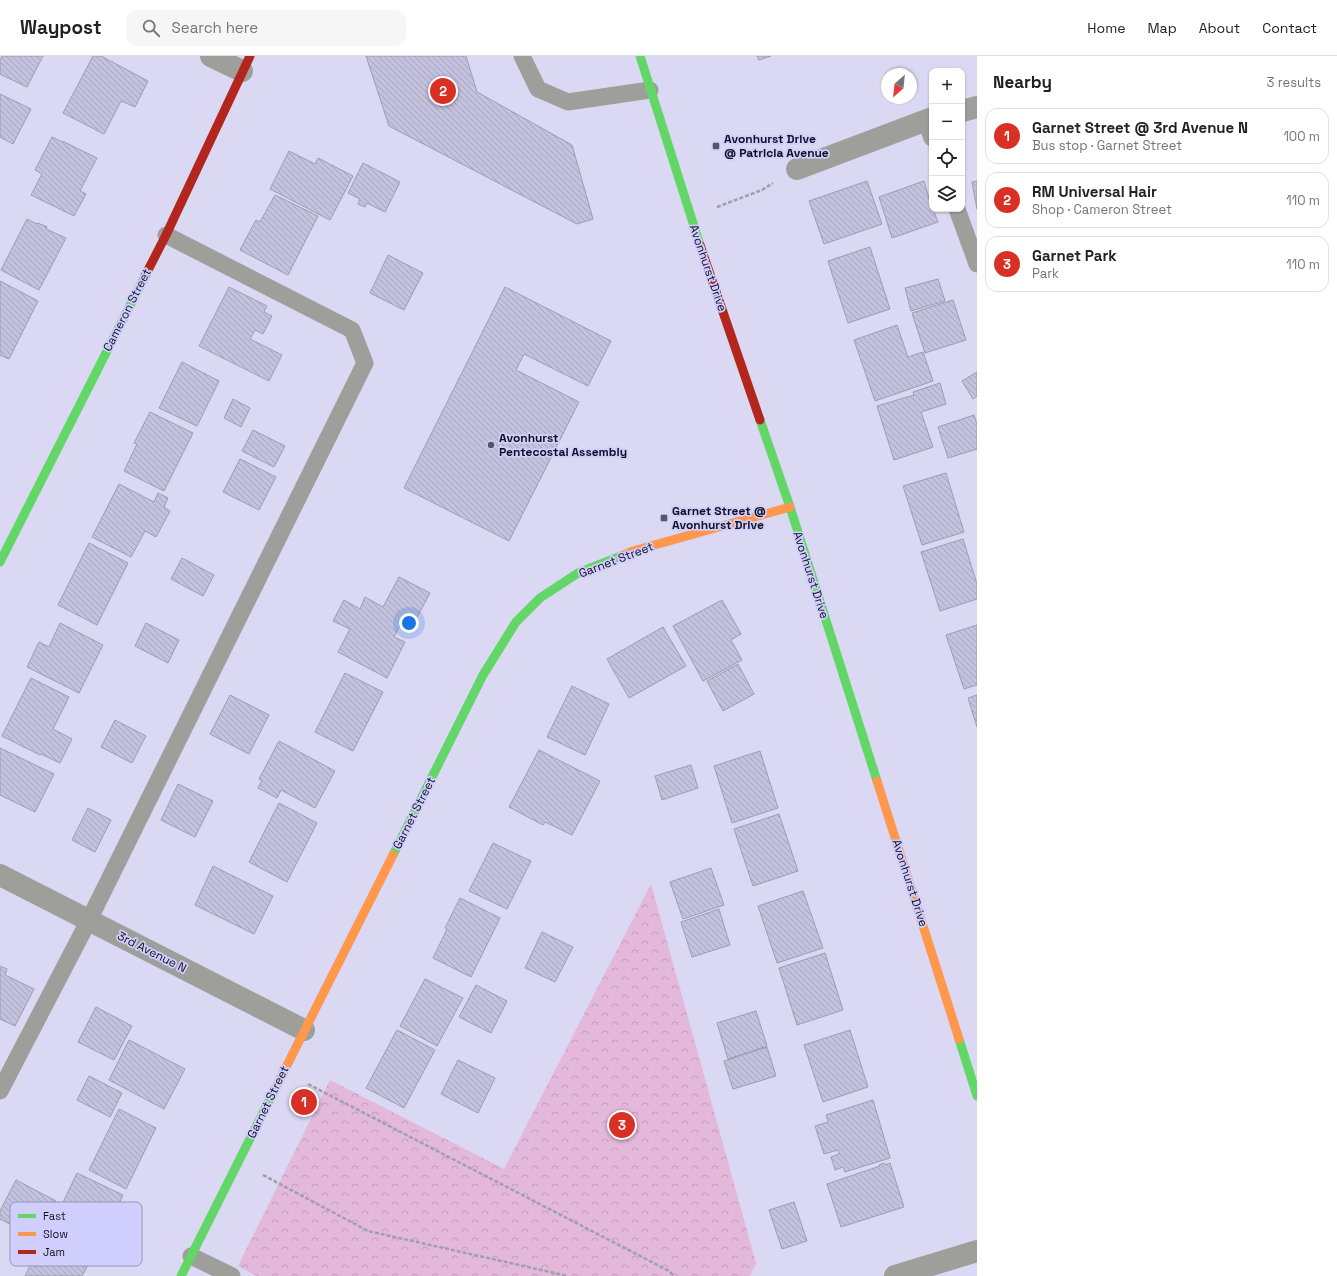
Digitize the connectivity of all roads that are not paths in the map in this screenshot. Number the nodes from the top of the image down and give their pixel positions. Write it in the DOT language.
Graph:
graph roads {
  1 [pos="211,56"];
  2 [pos="522,56"];
  3 [pos="640,56"];
  4 [pos="246,63"];
  5 [pos="650,90"];
  6 [pos="977,107"];
  7 [pos="965,110"];
  8 [pos="929,125"];
  9 [pos="796,169"];
  10 [pos="958,212"];
  11 [pos="166,235"];
  12 [pos="977,264"];
  13 [pos="790,507"];
  14 [pos="0,562"];
  15 [pos="0,875"];
  16 [pos="89,920"];
  17 [pos="304,1030"];
  18 [pos="0,1091"];
  19 [pos="977,1096"];
  20 [pos="977,1251"];
  21 [pos="191,1256"];
  22 [pos="181,1276"];
  23 [pos="232,1276"];
  24 [pos="895,1276"];
  1 -- 4 [label="street"];
  2 -- 5 [label="lane"];
  3 -- 5 [label="street, Avonhurst Drive"];
  4 -- 11 [label="street, Cameron Street"];
  5 -- 13 [label="street, Avonhurst Drive"];
  6 -- 7 [label="street"];
  8 -- 9 [label="street"];
  10 -- 12 [label="lane"];
  11 -- 14 [label="street, Cameron Street"];
  11 -- 16 [label="lane"];
  13 -- 17 [label="street, Garnet Street"];
  13 -- 19 [label="street, Avonhurst Drive"];
  15 -- 16 [label="street, 3rd Avenue N"];
  16 -- 17 [label="street, 3rd Avenue N"];
  16 -- 18 [label="lane"];
  17 -- 21 [label="street, Garnet Street"];
  20 -- 24 [label="street"];
  21 -- 22 [label="street, Garnet Street"];
  21 -- 23 [label="lane"];
}
